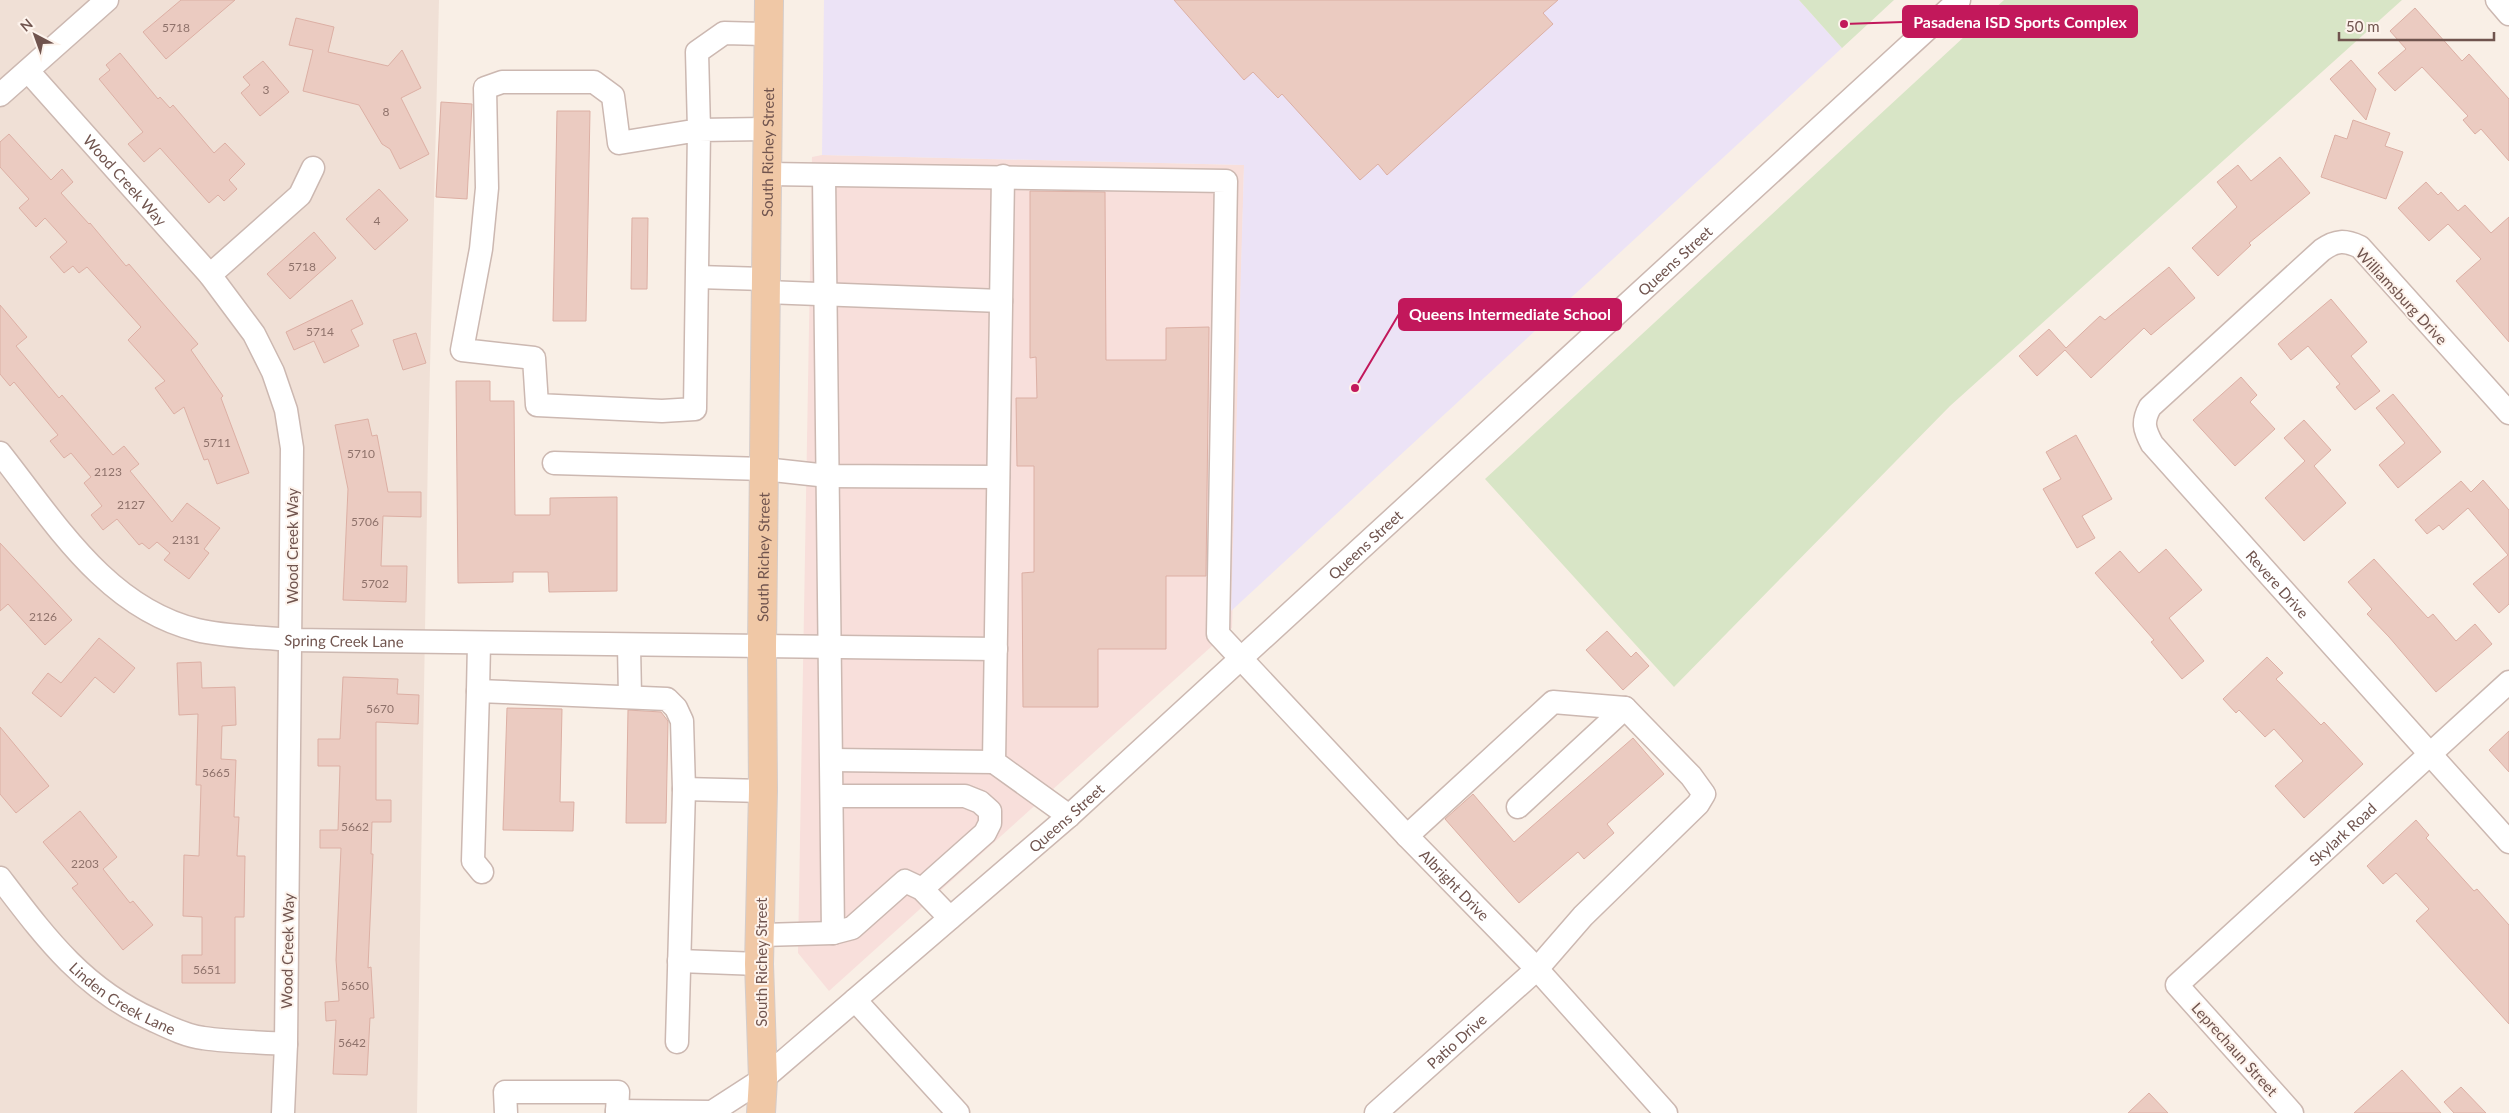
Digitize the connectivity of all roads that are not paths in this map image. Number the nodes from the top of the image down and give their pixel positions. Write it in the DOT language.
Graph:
graph roads {
  1 [pos="107,0"];
  2 [pos="769,0"];
  3 [pos="1959,0"];
  4 [pos="2496,0"];
  5 [pos="2509,14"];
  6 [pos="769,34"];
  7 [pos="28,71"];
  8 [pos="0,95"];
  9 [pos="698,130"];
  10 [pos="769,130"];
  11 [pos="313,168"];
  12 [pos="768,174"];
  13 [pos="824,176"];
  14 [pos="1003,176"];
  15 [pos="210,275"];
  16 [pos="698,277"];
  17 [pos="766,285"];
  18 [pos="826,294"];
  19 [pos="1001,301"];
  20 [pos="2238,327"];
  21 [pos="2509,414"];
  22 [pos="0,453"];
  23 [pos="554,463"];
  24 [pos="764,469"];
  25 [pos="828,476"];
  26 [pos="998,477"];
  27 [pos="291,640"];
  28 [pos="479,643"];
  29 [pos="628,646"];
  30 [pos="830,646"];
  31 [pos="762,647"];
  32 [pos="996,649"];
  33 [pos="1242,660"];
  34 [pos="2509,682"];
  35 [pos="478,691"];
  36 [pos="630,697"];
  37 [pos="1626,708"];
  38 [pos="2429,754"];
  39 [pos="832,760"];
  40 [pos="994,762"];
  41 [pos="684,788"];
  42 [pos="763,791"];
  43 [pos="832,796"];
  44 [pos="1518,807"];
  45 [pos="1069,816"];
  46 [pos="1407,836"];
  47 [pos="2509,842"];
  48 [pos="482,872"];
  49 [pos="0,878"];
  50 [pos="922,889"];
  51 [pos="950,918"];
  52 [pos="833,932"];
  53 [pos="760,935"];
  54 [pos="679,961"];
  55 [pos="759,964"];
  56 [pos="1537,969"];
  57 [pos="2177,985"];
  58 [pos="856,1000"];
  59 [pos="676,1042"];
  60 [pos="286,1044"];
  61 [pos="763,1079"];
  62 [pos="617,1112"];
  63 [pos="283,1113"];
  64 [pos="506,1113"];
  65 [pos="761,1113"];
  66 [pos="958,1113"];
  67 [pos="1376,1113"];
  68 [pos="1666,1113"];
  69 [pos="2292,1113"];
  1 -- 7 [label="street"];
  2 -- 6 [label="main road, South Richey Street"];
  3 -- 33 [label="street, Queens Street"];
  4 -- 5 [label="street"];
  6 -- 9 [label="street"];
  6 -- 10 [label="main road, South Richey Street"];
  7 -- 8 [label="street"];
  7 -- 15 [label="street, Wood Creek Way"];
  9 -- 10 [label="street"];
  9 -- 16 [label="street"];
  9 -- 16 [label="street"];
  10 -- 12 [label="main road, South Richey Street"];
  11 -- 15 [label="street"];
  12 -- 13 [label="street"];
  12 -- 17 [label="main road, South Richey Street"];
  13 -- 14 [label="street"];
  13 -- 18 [label="street"];
  14 -- 19 [label="street"];
  14 -- 33 [label="street, Albright Drive"];
  15 -- 27 [label="street, Wood Creek Way"];
  16 -- 17 [label="street"];
  17 -- 18 [label="street"];
  17 -- 24 [label="main road, South Richey Street"];
  18 -- 19 [label="street"];
  18 -- 25 [label="street"];
  19 -- 26 [label="street"];
  20 -- 21 [label="street, Williamsburg Drive"];
  20 -- 38 [label="street, Revere Drive"];
  22 -- 27 [label="street, Spring Creek Lane"];
  23 -- 24 [label="street"];
  24 -- 25 [label="street"];
  24 -- 31 [label="main road, South Richey Street"];
  25 -- 26 [label="street"];
  25 -- 30 [label="street"];
  26 -- 32 [label="street"];
  27 -- 28 [label="street, Spring Creek Lane"];
  27 -- 60 [label="street, Wood Creek Way"];
  28 -- 29 [label="street, Spring Creek Lane"];
  28 -- 35 [label="street"];
  29 -- 31 [label="street, Spring Creek Lane"];
  29 -- 36 [label="street"];
  30 -- 31 [label="street, Spring Creek Lane"];
  30 -- 32 [label="street, Spring Creek Lane"];
  30 -- 39 [label="street"];
  31 -- 42 [label="main road, South Richey Street"];
  32 -- 40 [label="street"];
  33 -- 45 [label="street, Queens Street"];
  33 -- 46 [label="street, Albright Drive"];
  34 -- 38 [label="street, Skylark Road"];
  35 -- 36 [label="street"];
  35 -- 48 [label="street"];
  36 -- 41 [label="street"];
  37 -- 44 [label="street"];
  37 -- 46 [label="street"];
  37 -- 56 [label="street, Patio Drive"];
  38 -- 47 [label="street, Revere Drive"];
  38 -- 57 [label="street, Skylark Road"];
  39 -- 40 [label="street"];
  39 -- 43 [label="street"];
  40 -- 45 [label="street"];
  41 -- 42 [label="street"];
  41 -- 54 [label="street"];
  42 -- 53 [label="main road, South Richey Street"];
  43 -- 50 [label="street"];
  43 -- 52 [label="street"];
  45 -- 51 [label="street, Queens Street"];
  46 -- 56 [label="street, Albright Drive"];
  49 -- 60 [label="street, Linden Creek Lane"];
  50 -- 51 [label="street"];
  50 -- 52 [label="street"];
  51 -- 58 [label="street, Queens Street"];
  52 -- 53 [label="street"];
  53 -- 55 [label="main road, South Richey Street"];
  54 -- 55 [label="street"];
  54 -- 59 [label="street"];
  55 -- 61 [label="main road, South Richey Street"];
  56 -- 67 [label="street, Patio Drive"];
  56 -- 68 [label="street, Albright Drive"];
  57 -- 69 [label="street, Leprechaun Street"];
  58 -- 61 [label="street, Queens Street"];
  58 -- 66 [label="street"];
  60 -- 63 [label="street, Wood Creek Way"];
  61 -- 62 [label="street, Queens Street"];
  61 -- 65 [label="main road, South Richey Street"];
  62 -- 64 [label="street"];
}
